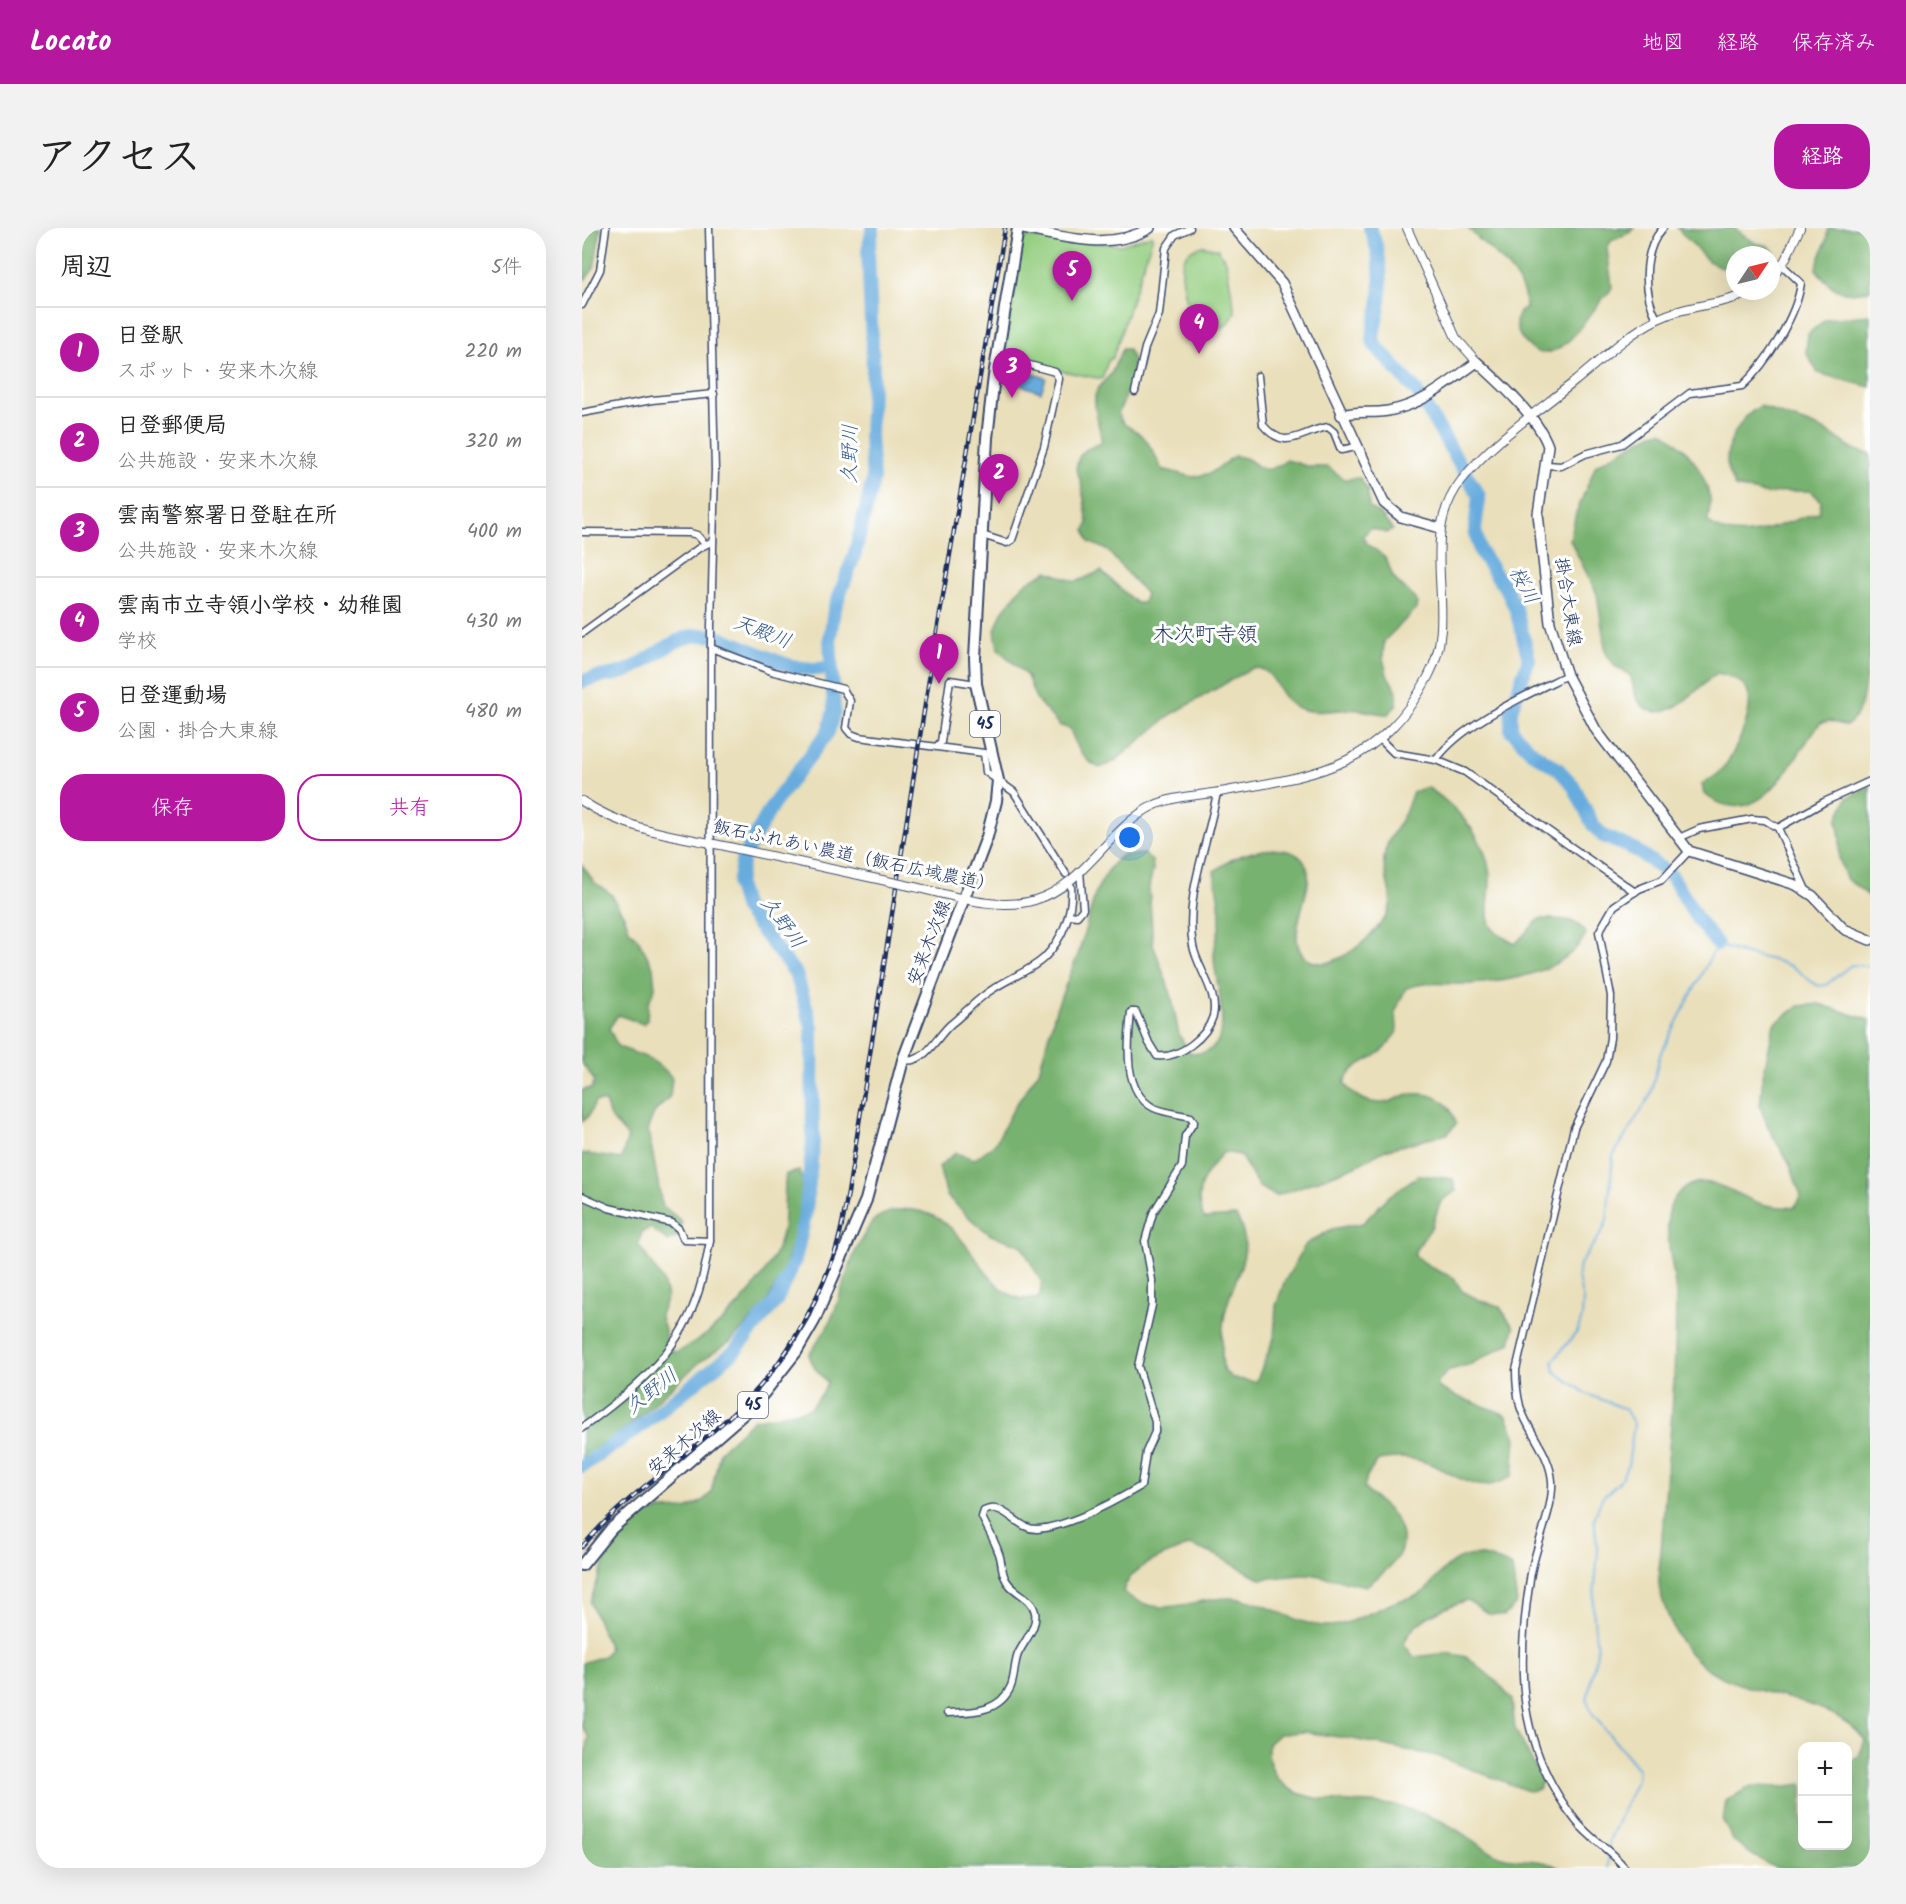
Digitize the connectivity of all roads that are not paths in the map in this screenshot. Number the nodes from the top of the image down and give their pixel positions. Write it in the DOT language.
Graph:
graph roads {
  1 [pos="606,228"];
  2 [pos="709,228"];
  3 [pos="1018,228"];
  4 [pos="1150,228"];
  5 [pos="1190,228"];
  6 [pos="1234,228"];
  7 [pos="1407,228"];
  8 [pos="1663,228"];
  9 [pos="1800,228"];
  10 [pos="1782,265"];
  11 [pos="1780,267"];
  12 [pos="1730,300"];
  13 [pos="582,305"];
  14 [pos="1658,319"];
  15 [pos="1477,362"];
  16 [pos="994,376"];
  17 [pos="1258,376"];
  18 [pos="1135,392"];
  19 [pos="714,394"];
  20 [pos="582,413"];
  21 [pos="1341,415"];
  22 [pos="1529,418"];
  23 [pos="1356,447"];
  24 [pos="1547,465"];
  25 [pos="1440,528"];
  26 [pos="582,532"];
  27 [pos="982,535"];
  28 [pos="713,541"];
  29 [pos="705,544"];
  30 [pos="582,633"];
  31 [pos="711,644"];
  32 [pos="1567,675"];
  33 [pos="976,684"];
  34 [pos="1380,739"];
  35 [pos="938,745"];
  36 [pos="1436,760"];
  37 [pos="998,780"];
  38 [pos="1870,782"];
  39 [pos="1217,792"];
  40 [pos="582,801"];
  41 [pos="1778,828"];
  42 [pos="1679,838"];
  43 [pos="710,843"];
  44 [pos="1689,851"];
  45 [pos="1080,872"];
  46 [pos="1066,874"];
  47 [pos="1071,886"];
  48 [pos="1806,890"];
  49 [pos="1635,892"];
  50 [pos="965,898"];
  51 [pos="1069,915"];
  52 [pos="1870,940"];
  53 [pos="903,1060"];
  54 [pos="582,1196"];
  55 [pos="710,1241"];
  56 [pos="582,1428"];
  57 [pos="582,1565"];
  58 [pos="947,1713"];
  59 [pos="1625,1868"];
  1 -- 13 [label="street"];
  2 -- 19 [label="street"];
  3 -- 4 [label="main road"];
  3 -- 16 [label="main road, 安来木次線 / 45"];
  5 -- 18 [label="street"];
  6 -- 21 [label="main road"];
  7 -- 15 [label="street"];
  8 -- 14 [label="street"];
  9 -- 10 [label="street"];
  10 -- 11 [label="street"];
  10 -- 24 [label="street"];
  12 -- 14 [label="street, 飯石ふれあい農道（飯石広域農道）"];
  14 -- 22 [label="street, 飯石ふれあい農道（飯石広域農道）"];
  15 -- 21 [label="main road"];
  15 -- 22 [label="main road, 掛合大東線"];
  16 -- 27 [label="main road, 安来木次線 / 45"];
  16 -- 27 [label="street"];
  17 -- 23 [label="street"];
  19 -- 20 [label="street"];
  19 -- 28 [label="street"];
  21 -- 23 [label="main road"];
  22 -- 24 [label="main road, 掛合大東線"];
  22 -- 25 [label="street, 飯石ふれあい農道（飯石広域農道）"];
  23 -- 25 [label="main road"];
  24 -- 32 [label="main road, 掛合大東線"];
  25 -- 34 [label="street, 飯石ふれあい農道（飯石広域農道）"];
  26 -- 29 [label="street"];
  27 -- 33 [label="main road, 安来木次線 / 45"];
  28 -- 29 [label="street"];
  28 -- 31 [label="street"];
  29 -- 30 [label="street"];
  31 -- 35 [label="street"];
  31 -- 43 [label="street"];
  32 -- 36 [label="street"];
  32 -- 42 [label="main road, 掛合大東線"];
  33 -- 35 [label="street"];
  33 -- 37 [label="main road, 安来木次線 / 45"];
  34 -- 36 [label="street"];
  34 -- 39 [label="street, 飯石ふれあい農道（飯石広域農道）"];
  35 -- 37 [label="street"];
  36 -- 49 [label="street"];
  37 -- 46 [label="street"];
  37 -- 50 [label="main road, 安来木次線 / 45"];
  38 -- 41 [label="street"];
  39 -- 45 [label="street, 飯石ふれあい農道（飯石広域農道）"];
  39 -- 58 [label="street"];
  40 -- 43 [label="street, 飯石ふれあい農道（飯石広域農道）"];
  41 -- 42 [label="street"];
  41 -- 48 [label="street"];
  42 -- 44 [label="main road, 掛合大東線"];
  43 -- 50 [label="street, 飯石ふれあい農道（飯石広域農道）, bridge"];
  43 -- 55 [label="street"];
  44 -- 48 [label="main road"];
  44 -- 49 [label="street"];
  45 -- 50 [label="street, 飯石ふれあい農道（飯石広域農道）"];
  45 -- 51 [label="street"];
  47 -- 51 [label="street"];
  48 -- 52 [label="main road"];
  49 -- 59 [label="street"];
  50 -- 53 [label="main road, 安来木次線 / 45"];
  51 -- 53 [label="street"];
  53 -- 57 [label="main road, 安来木次線 / 45"];
  54 -- 55 [label="street"];
  55 -- 56 [label="street"];
}
